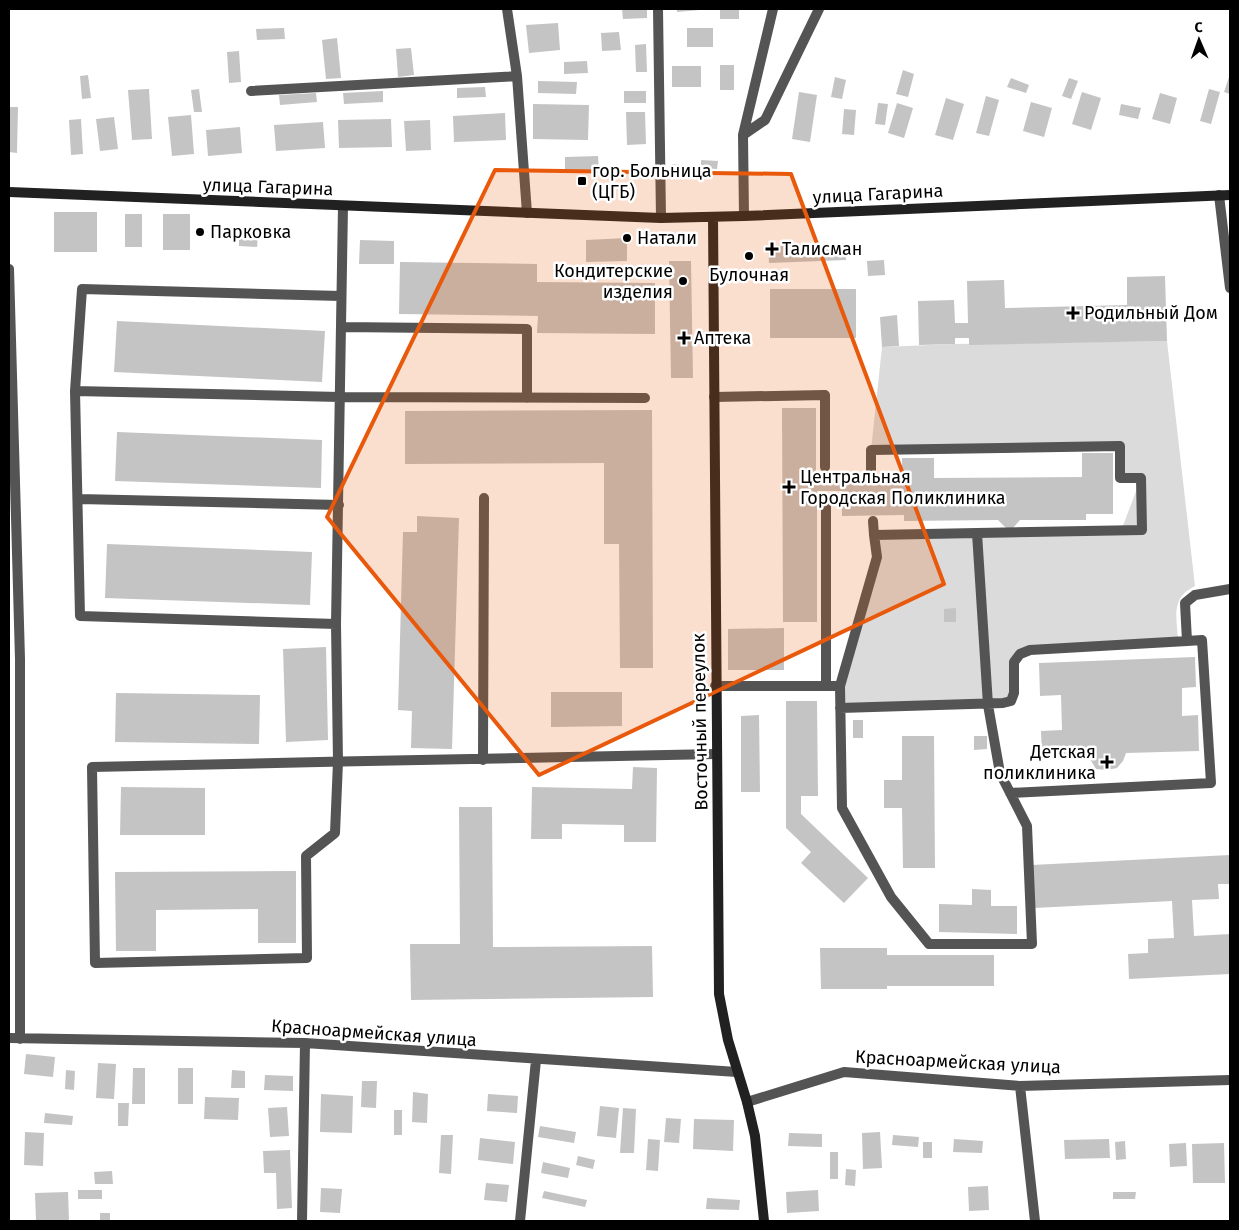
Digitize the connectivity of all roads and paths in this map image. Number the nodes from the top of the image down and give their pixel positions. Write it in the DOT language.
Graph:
graph roads {
  1 [pos="507,9"];
  2 [pos="658,9"];
  3 [pos="773,9"];
  4 [pos="819,9"];
  5 [pos="517,76"];
  6 [pos="251,91"];
  7 [pos="743,135"];
  8 [pos="9,192"];
  9 [pos="1219,195"];
  10 [pos="1230,195"];
  11 [pos="343,206"];
  12 [pos="527,213"];
  13 [pos="744,216"];
  14 [pos="713,217"];
  15 [pos="661,218"];
  16 [pos="9,269"];
  17 [pos="1230,288"];
  18 [pos="342,296"];
  19 [pos="341,327"];
  20 [pos="75,392"];
  21 [pos="340,397"];
  22 [pos="714,397"];
  23 [pos="527,398"];
  24 [pos="645,398"];
  25 [pos="825,467"];
  26 [pos="871,472"];
  27 [pos="484,498"];
  28 [pos="79,499"];
  29 [pos="826,502"];
  30 [pos="339,505"];
  31 [pos="872,521"];
  32 [pos="976,533"];
  33 [pos="874,535"];
  34 [pos="1230,589"];
  35 [pos="336,624"];
  36 [pos="1187,641"];
  37 [pos="715,686"];
  38 [pos="826,686"];
  39 [pos="840,686"];
  40 [pos="988,705"];
  41 [pos="840,708"];
  42 [pos="716,754"];
  43 [pos="483,760"];
  44 [pos="338,762"];
  45 [pos="1010,793"];
  46 [pos="9,1038"];
  47 [pos="20,1038"];
  48 [pos="305,1043"];
  49 [pos="536,1060"];
  50 [pos="737,1072"];
  51 [pos="1230,1080"];
  52 [pos="1020,1086"];
  53 [pos="747,1102"];
  54 [pos="302,1221"];
  55 [pos="520,1221"];
  56 [pos="764,1221"];
  57 [pos="1034,1221"];
  1 -- 5 [label="street"];
  2 -- 15 [label="street"];
  3 -- 7 [label="street"];
  4 -- 7 [label="street"];
  5 -- 6 [label="street"];
  5 -- 12 [label="street"];
  7 -- 13 [label="street"];
  8 -- 11 [label="street, улица Гагарина"];
  9 -- 10 [label="street, улица Гагарина"];
  9 -- 13 [label="street, улица Гагарина"];
  9 -- 17 [label="street"];
  11 -- 12 [label="street, улица Гагарина"];
  11 -- 18 [label="street"];
  12 -- 15 [label="street, улица Гагарина"];
  13 -- 14 [label="street, улица Гагарина"];
  14 -- 15 [label="street, улица Гагарина"];
  14 -- 22 [label="street, Восточный переулок"];
  16 -- 47 [label="street"];
  18 -- 19 [label="street"];
  18 -- 20 [label="street"];
  19 -- 21 [label="street"];
  19 -- 23 [label="street"];
  20 -- 21 [label="street"];
  20 -- 28 [label="street"];
  21 -- 23 [label="street"];
  21 -- 30 [label="street"];
  22 -- 25 [label="street"];
  22 -- 37 [label="street, Восточный переулок"];
  23 -- 24 [label="street"];
  26 -- 32 [label="street"];
  27 -- 43 [label="street"];
  28 -- 30 [label="street"];
  28 -- 35 [label="street"];
  29 -- 38 [label="street"];
  30 -- 35 [label="street"];
  31 -- 33 [label="street"];
  32 -- 33 [label="street"];
  32 -- 40 [label="street"];
  33 -- 39 [label="street"];
  34 -- 36 [label="street"];
  35 -- 44 [label="street"];
  36 -- 40 [label="street"];
  36 -- 45 [label="street"];
  37 -- 38 [label="street"];
  37 -- 42 [label="street, Восточный переулок"];
  38 -- 39 [label="street"];
  39 -- 41 [label="street"];
  40 -- 41 [label="street"];
  40 -- 45 [label="street"];
  41 -- 45 [label="street"];
  42 -- 43 [label="street"];
  42 -- 50 [label="street, Восточный переулок"];
  43 -- 44 [label="street"];
  44 -- 44 [label="street"];
  46 -- 47 [label="street, Красноармейская улица"];
  47 -- 48 [label="street, Красноармейская улица"];
  48 -- 49 [label="street, Красноармейская улица"];
  48 -- 54 [label="street"];
  49 -- 50 [label="street, Красноармейская улица"];
  49 -- 55 [label="street"];
  50 -- 53 [label="street, Восточный переулок"];
  51 -- 52 [label="street, Красноармейская улица"];
  52 -- 53 [label="street, Красноармейская улица"];
  52 -- 57 [label="street"];
  53 -- 56 [label="street, Восточный переулок"];
}
